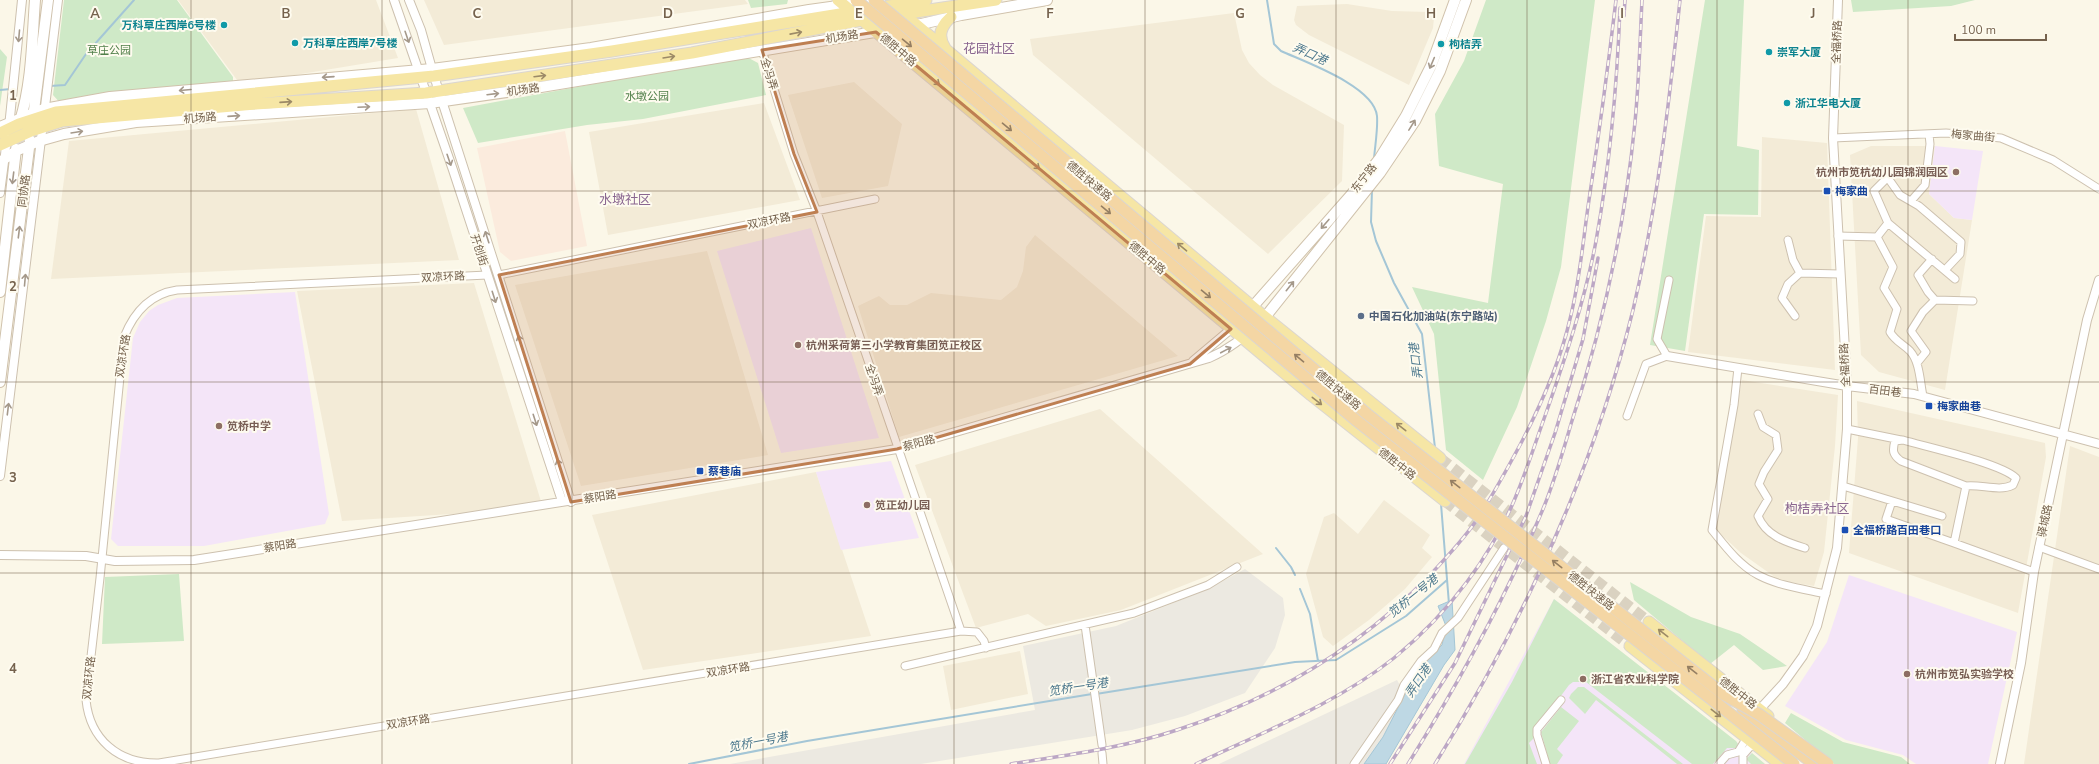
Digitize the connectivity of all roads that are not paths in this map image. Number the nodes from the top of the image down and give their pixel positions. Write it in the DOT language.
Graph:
graph roads {
  1 [pos="22,0"];
  2 [pos="35,0"];
  3 [pos="58,0"];
  4 [pos="394,0"];
  5 [pos="408,0"];
  6 [pos="856,0"];
  7 [pos="874,0"];
  8 [pos="880,0"];
  9 [pos="926,0"];
  10 [pos="1046,0"];
  11 [pos="1455,0"];
  12 [pos="1466,0"];
  13 [pos="1838,0"];
  14 [pos="48,1"];
  15 [pos="891,3"];
  16 [pos="994,3"];
  17 [pos="844,5"];
  18 [pos="905,15"];
  19 [pos="951,17"];
  20 [pos="862,20"];
  21 [pos="917,26"];
  22 [pos="876,32"];
  23 [pos="762,50"];
  24 [pos="946,50"];
  25 [pos="40,70"];
  26 [pos="433,72"];
  27 [pos="420,74"];
  28 [pos="441,96"];
  29 [pos="428,98"];
  30 [pos="18,125"];
  31 [pos="36,130"];
  32 [pos="1929,134"];
  33 [pos="18,137"];
  34 [pos="1833,138"];
  35 [pos="40,141"];
  36 [pos="29,145"];
  37 [pos="16,152"];
  38 [pos="2,161"];
  39 [pos="1883,171"];
  40 [pos="1888,177"];
  41 [pos="2099,189"];
  42 [pos="0,193"];
  43 [pos="875,199"];
  44 [pos="1911,201"];
  45 [pos="817,212"];
  46 [pos="1888,222"];
  47 [pos="1838,236"];
  48 [pos="1877,237"];
  49 [pos="1788,240"];
  50 [pos="1932,259"];
  51 [pos="1945,270"];
  52 [pos="1800,273"];
  53 [pos="1840,274"];
  54 [pos="487,275"];
  55 [pos="499,275"];
  56 [pos="1955,279"];
  57 [pos="1669,280"];
  58 [pos="2099,280"];
  59 [pos="0,292"];
  60 [pos="1935,300"];
  61 [pos="1973,301"];
  62 [pos="1254,306"];
  63 [pos="1266,316"];
  64 [pos="1795,316"];
  65 [pos="1231,329"];
  66 [pos="1243,339"];
  67 [pos="1667,356"];
  68 [pos="1916,363"];
  69 [pos="1190,364"];
  70 [pos="1738,368"];
  71 [pos="0,382"];
  72 [pos="1847,386"];
  73 [pos="1923,396"];
  74 [pos="1758,414"];
  75 [pos="1627,416"];
  76 [pos="1847,429"];
  77 [pos="2063,433"];
  78 [pos="1903,440"];
  79 [pos="2099,444"];
  80 [pos="897,449"];
  81 [pos="1436,454"];
  82 [pos="0,476"];
  83 [pos="1843,486"];
  84 [pos="1966,486"];
  85 [pos="1441,498"];
  86 [pos="562,501"];
  87 [pos="1892,501"];
  88 [pos="571,502"];
  89 [pos="1942,516"];
  90 [pos="1954,543"];
  91 [pos="2039,547"];
  92 [pos="1504,548"];
  93 [pos="1805,548"];
  94 [pos="0,555"];
  95 [pos="102,558"];
  96 [pos="1237,567"];
  97 [pos="2099,569"];
  98 [pos="2034,572"];
  99 [pos="1826,594"];
  100 [pos="1649,622"];
  101 [pos="1085,625"];
  102 [pos="961,631"];
  103 [pos="1630,646"];
  104 [pos="986,648"];
  105 [pos="905,666"];
  106 [pos="1723,694"];
  107 [pos="1561,700"];
  108 [pos="1760,709"];
  109 [pos="1745,736"];
  110 [pos="1102,745"];
  111 [pos="1756,745"];
  112 [pos="1102,753"];
  113 [pos="1734,753"];
  114 [pos="1743,762"];
  115 [pos="1103,764"];
  116 [pos="1354,764"];
  117 [pos="1546,764"];
  118 [pos="1718,764"];
  119 [pos="1780,764"];
  120 [pos="1794,764"];
  121 [pos="1814,764"];
  122 [pos="1827,764"];
  123 [pos="2000,764"];
  1 -- 30 [label="street, one-way"];
  2 -- 25 [label="main road, 同协路"];
  3 -- 25 [label="street"];
  4 -- 27 [label="street, 开创街, one-way"];
  5 -- 26 [label="street, 开创街"];
  6 -- 120 [label="highway, 德胜快速路, one-way, bridge"];
  106 -- 7 [label="highway, 德胜快速路, one-way, bridge"];
  8 -- 17 [label="main road, 机场路"];
  9 -- 15 [label="main road, 机场路"];
  10 -- 16 [label="main road, 机场路"];
  11 -- 62 [label="main road, 东宁路, one-way"];
  63 -- 12 [label="main road, 东宁路, one-way"];
  13 -- 34 [label="street, 全福桥路"];
  14 -- 25 [label="main road, 同协路"];
  15 -- 17 [label="main road, 机场路"];
  15 -- 18 [label="main road"];
  16 -- 18 [label="main road, 机场路"];
  16 -- 19 [label="main road, 机场路"];
  17 -- 20 [label="main road, 德胜中路"];
  17 -- 26 [label="main road, 机场路"];
  18 -- 20 [label="main road, 机场路"];
  18 -- 21 [label="main road"];
  19 -- 21 [label="main road, 机场路"];
  19 -- 24 [label="main road"];
  20 -- 22 [label="main road, 德胜中路"];
  28 -- 20 [label="main road, 机场路, one-way"];
  21 -- 22 [label="main road, 机场路"];
  21 -- 24 [label="main road"];
  22 -- 23 [label="main road, 机场路"];
  22 -- 65 [label="main road, 德胜中路, one-way"];
  28 -- 23 [label="main road, 机场路, one-way"];
  23 -- 45 [label="street, 全冯弄"];
  62 -- 24 [label="main road, one-way"];
  25 -- 30 [label="main road, 同协路"];
  25 -- 30 [label="street"];
  26 -- 27 [label="main road, 机场路"];
  26 -- 28 [label="street, 开创街"];
  27 -- 29 [label="street, 开创街"];
  27 -- 30 [label="main road, 机场路, one-way"];
  28 -- 29 [label="main road, 机场路"];
  55 -- 28 [label="street, 开创街, one-way"];
  31 -- 29 [label="main road, 机场路, one-way"];
  35 -- 29 [label="main road, 机场路, one-way"];
  29 -- 54 [label="street, 开创街, one-way"];
  30 -- 31 [label="main road, 同协路"];
  30 -- 33 [label="main road, 机场路"];
  30 -- 38 [label="street"];
  31 -- 33 [label="main road, 机场路"];
  31 -- 35 [label="street"];
  31 -- 36 [label="main road, 同协路"];
  32 -- 34 [label="street, 梅家曲街"];
  32 -- 41 [label="street, 梅家曲街"];
  32 -- 44 [label="street"];
  33 -- 37 [label="main road, 同协路"];
  34 -- 47 [label="street, 全福桥路"];
  35 -- 36 [label="main road, 机场路"];
  82 -- 35 [label="street, one-way"];
  36 -- 37 [label="main road, 机场路"];
  71 -- 36 [label="main road, 同协路, one-way"];
  37 -- 38 [label="main road, 机场路"];
  37 -- 59 [label="main road, 同协路, one-way"];
  38 -- 42 [label="street"];
  39 -- 40 [label="street"];
  40 -- 44 [label="street"];
  40 -- 46 [label="street"];
  43 -- 45 [label="street, 双凉环路"];
  44 -- 51 [label="street"];
  45 -- 55 [label="street, 双凉环路"];
  45 -- 80 [label="street, 全冯弄"];
  46 -- 48 [label="street"];
  46 -- 50 [label="street"];
  47 -- 48 [label="street"];
  47 -- 53 [label="street, 全福桥路"];
  48 -- 68 [label="street"];
  49 -- 52 [label="street"];
  50 -- 51 [label="street"];
  50 -- 60 [label="street"];
  51 -- 56 [label="street"];
  52 -- 53 [label="street"];
  52 -- 64 [label="street"];
  53 -- 72 [label="street, 全福桥路"];
  54 -- 86 [label="street, 开创街, one-way"];
  54 -- 95 [label="street, 双凉环路"];
  88 -- 55 [label="street, 开创街, one-way"];
  57 -- 67 [label="street"];
  58 -- 77 [label="street, 驿城路"];
  60 -- 61 [label="street"];
  60 -- 68 [label="street"];
  62 -- 63 [label="main road"];
  62 -- 65 [label="main road, 东宁路"];
  63 -- 66 [label="street, 蔡阳路"];
  81 -- 63 [label="main road, one-way"];
  65 -- 66 [label="main road, 德胜中路"];
  65 -- 69 [label="street"];
  69 -- 66 [label="street, 蔡阳路, one-way"];
  66 -- 85 [label="main road, 德胜中路, one-way"];
  67 -- 70 [label="street, 百田巷"];
  67 -- 75 [label="street"];
  68 -- 73 [label="street"];
  69 -- 80 [label="street, 蔡阳路"];
  70 -- 72 [label="street, 百田巷"];
  70 -- 99 [label="street"];
  72 -- 73 [label="street, 百田巷"];
  72 -- 76 [label="street, 全福桥路"];
  73 -- 77 [label="street, 百田巷"];
  74 -- 93 [label="street"];
  76 -- 78 [label="street"];
  76 -- 83 [label="street, 全福桥路"];
  77 -- 79 [label="street, 百田巷"];
  77 -- 91 [label="street, 驿城路"];
  78 -- 84 [label="street"];
  78 -- 84 [label="street"];
  80 -- 88 [label="street, 蔡阳路"];
  80 -- 102 [label="street, 全冯弄"];
  83 -- 87 [label="street"];
  83 -- 99 [label="street, 全福桥路"];
  84 -- 90 [label="street"];
  86 -- 88 [label="street, 蔡阳路"];
  86 -- 95 [label="street, 蔡阳路"];
  87 -- 89 [label="street"];
  87 -- 90 [label="street"];
  90 -- 98 [label="street"];
  91 -- 97 [label="street"];
  91 -- 98 [label="street, 驿城路"];
  92 -- 116 [label="street"];
  94 -- 95 [label="street, 蔡阳路"];
  95 -- 102 [label="street, 双凉环路"];
  96 -- 101 [label="street"];
  98 -- 123 [label="street, 驿城路"];
  99 -- 108 [label="street, 全福桥路"];
  108 -- 100 [label="main road, 德胜中路, one-way"];
  101 -- 104 [label="street"];
  101 -- 110 [label="street"];
  102 -- 104 [label="street"];
  103 -- 109 [label="main road, one-way"];
  104 -- 105 [label="street"];
  106 -- 121 [label="highway, 德胜快速路, bridge"];
  106 -- 122 [label="highway, bridge"];
  107 -- 117 [label="street"];
  108 -- 122 [label="main road, 德胜中路"];
  109 -- 111 [label="main road"];
  109 -- 113 [label="street"];
  111 -- 114 [label="street"];
  111 -- 119 [label="main road"];
  112 -- 115 [label="street"];
  113 -- 114 [label="street"];
  113 -- 118 [label="street"];
}
